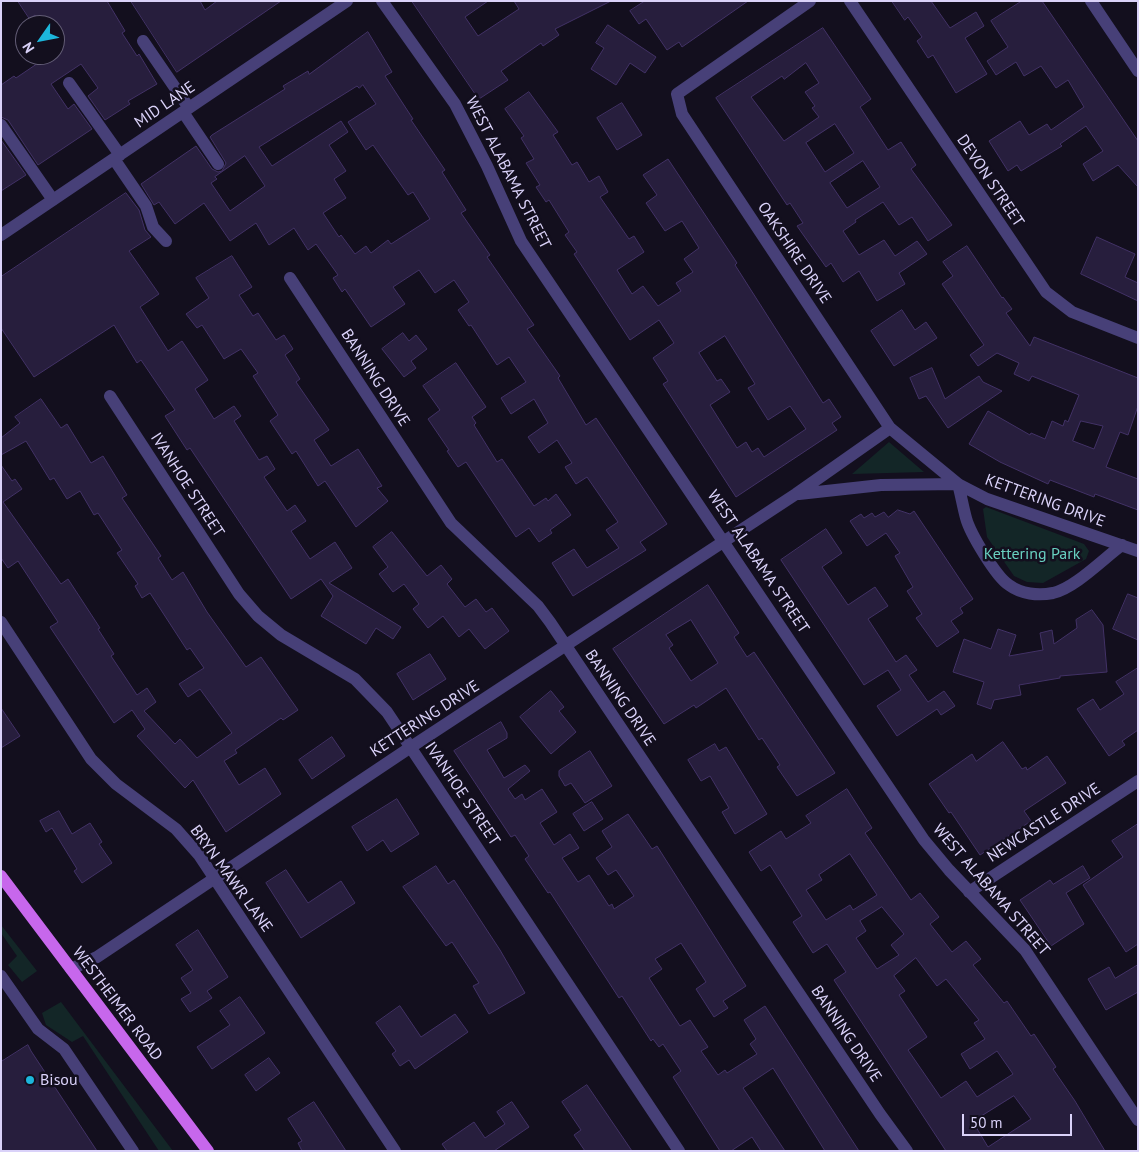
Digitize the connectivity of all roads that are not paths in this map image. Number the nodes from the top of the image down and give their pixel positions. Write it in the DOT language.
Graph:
graph roads {
  1 [pos="347,1"];
  2 [pos="382,1"];
  3 [pos="810,1"];
  4 [pos="850,1"];
  5 [pos="1091,1"];
  6 [pos="143,41"];
  7 [pos="1138,71"];
  8 [pos="69,83"];
  9 [pos="186,110"];
  10 [pos="1,125"];
  11 [pos="117,157"];
  12 [pos="218,164"];
  13 [pos="53,200"];
  14 [pos="1,235"];
  15 [pos="166,241"];
  16 [pos="290,278"];
  17 [pos="1138,338"];
  18 [pos="110,396"];
  19 [pos="890,428"];
  20 [pos="958,484"];
  21 [pos="796,494"];
  22 [pos="724,541"];
  23 [pos="1122,545"];
  24 [pos="1138,551"];
  25 [pos="1,622"];
  26 [pos="566,646"];
  27 [pos="411,747"];
  28 [pos="1138,781"];
  29 [pos="1,876"];
  30 [pos="214,877"];
  31 [pos="969,892"];
  32 [pos="71,969"];
  33 [pos="1,976"];
  34 [pos="1138,1120"];
  35 [pos="133,1151"];
  36 [pos="208,1151"];
  37 [pos="395,1151"];
  38 [pos="679,1151"];
  39 [pos="907,1151"];
  1 -- 9 [label="street, MID LANE"];
  2 -- 22 [label="street, WEST ALABAMA STREET"];
  3 -- 19 [label="street, OAKSHIRE DRIVE"];
  4 -- 17 [label="street, DEVON STREET"];
  5 -- 7 [label="street"];
  6 -- 9 [label="street"];
  8 -- 11 [label="street"];
  9 -- 11 [label="street, MID LANE"];
  9 -- 12 [label="street"];
  10 -- 13 [label="street"];
  11 -- 13 [label="street, MID LANE"];
  11 -- 15 [label="street"];
  13 -- 14 [label="street, MID LANE"];
  16 -- 26 [label="street, BANNING DRIVE"];
  18 -- 27 [label="street, IVANHOE STREET"];
  19 -- 20 [label="street, KETTERING DRIVE"];
  19 -- 21 [label="street, KETTERING DRIVE"];
  20 -- 21 [label="street, KETTERING DRIVE"];
  20 -- 23 [label="street, KETTERING DRIVE"];
  20 -- 23 [label="street, KETTERING DRIVE"];
  21 -- 22 [label="street, KETTERING DRIVE"];
  22 -- 26 [label="street, KETTERING DRIVE"];
  22 -- 31 [label="street, WEST ALABAMA STREET"];
  23 -- 24 [label="street, KETTERING DRIVE"];
  25 -- 30 [label="street, BRYN MAWR LANE"];
  26 -- 27 [label="street, KETTERING DRIVE"];
  26 -- 39 [label="street, BANNING DRIVE"];
  27 -- 30 [label="street, KETTERING DRIVE"];
  27 -- 38 [label="street, IVANHOE STREET"];
  28 -- 31 [label="street, NEWCASTLE DRIVE"];
  29 -- 32 [label="main road, WESTHEIMER ROAD"];
  30 -- 32 [label="street, KETTERING DRIVE"];
  30 -- 37 [label="street, BRYN MAWR LANE"];
  31 -- 34 [label="street, WEST ALABAMA STREET"];
  32 -- 36 [label="main road, WESTHEIMER ROAD"];
  33 -- 35 [label="street"];
}
